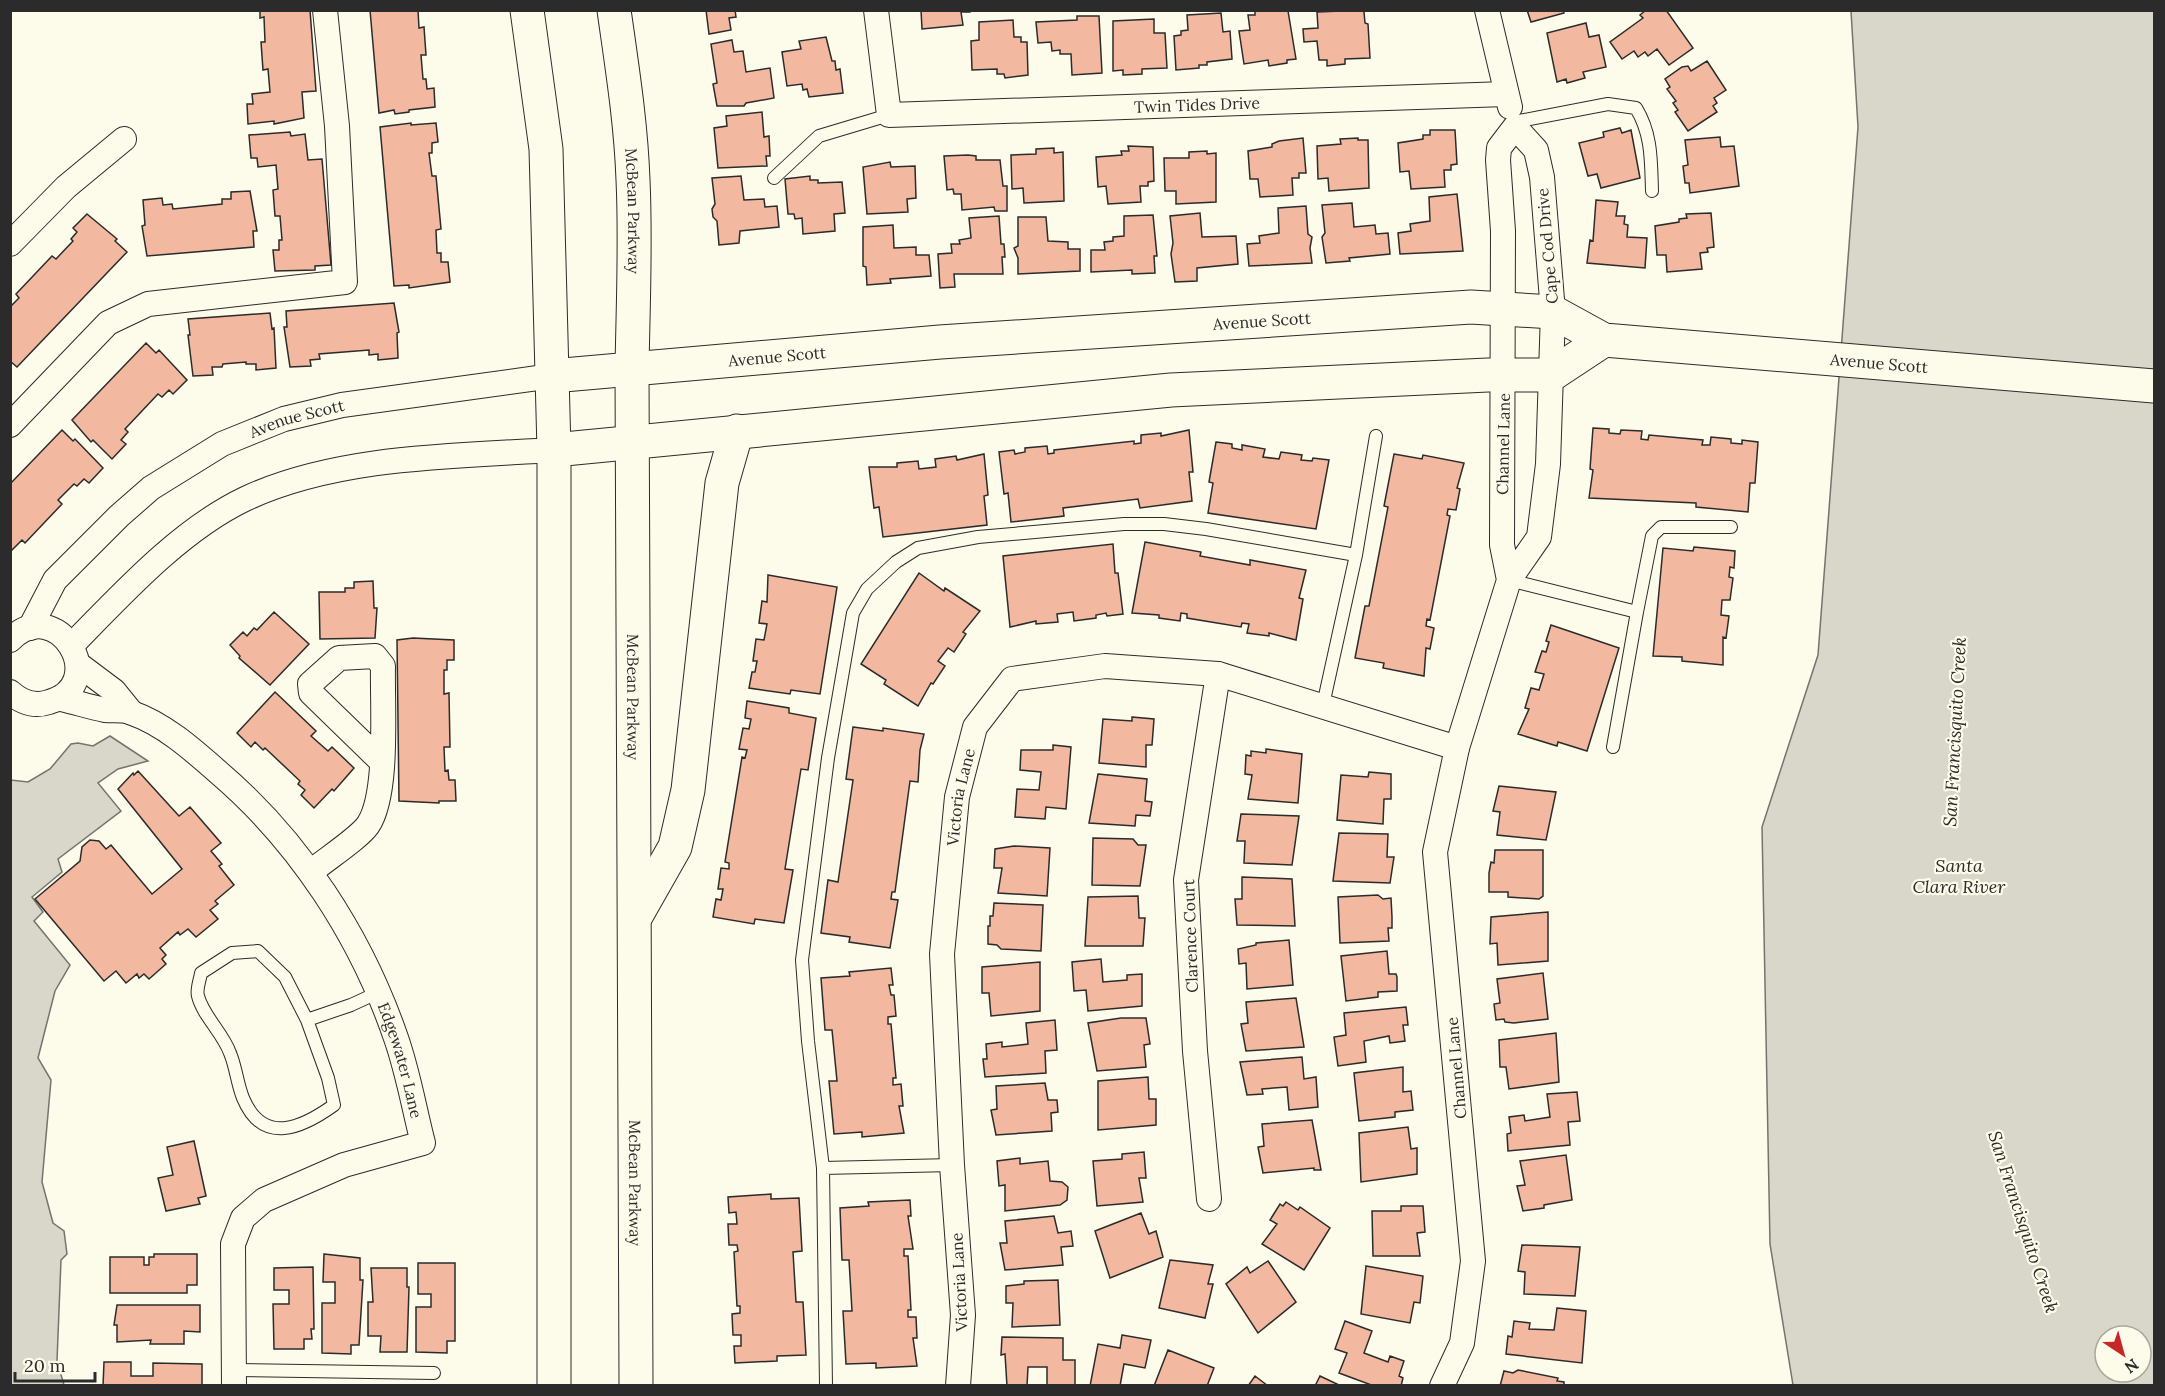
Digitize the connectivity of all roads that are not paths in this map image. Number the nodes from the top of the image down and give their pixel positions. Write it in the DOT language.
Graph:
graph roads {
  1 [pos="325,10"];
  2 [pos="527,10"];
  3 [pos="614,10"];
  4 [pos="876,10"];
  5 [pos="1487,10"];
  6 [pos="1506,93"];
  7 [pos="889,116"];
  8 [pos="1514,124"];
  9 [pos="124,139"];
  10 [pos="774,178"];
  11 [pos="1652,191"];
  12 [pos="10,244"];
  13 [pos="1503,309"];
  14 [pos="1553,312"];
  15 [pos="1604,340"];
  16 [pos="632,369"];
  17 [pos="1551,375"];
  18 [pos="552,376"];
  19 [pos="1503,376"];
  20 [pos="2154,386"];
  21 [pos="10,425"];
  22 [pos="737,431"];
  23 [pos="1376,436"];
  24 [pos="634,441"];
  25 [pos="554,450"];
  26 [pos="1731,527"];
  27 [pos="1356,555"];
  28 [pos="1509,580"];
  29 [pos="1637,612"];
  30 [pos="17,634"];
  31 [pos="75,655"];
  32 [pos="1218,674"];
  33 [pos="10,692"];
  34 [pos="61,699"];
  35 [pos="1323,705"];
  36 [pos="131,712"];
  37 [pos="1612,747"];
  38 [pos="1457,748"];
  39 [pos="381,761"];
  40 [pos="311,872"];
  41 [pos="636,915"];
  42 [pos="378,993"];
  43 [pos="307,1020"];
  44 [pos="952,1165"];
  45 [pos="822,1168"];
  46 [pos="1209,1199"];
  47 [pos="434,1373"];
  48 [pos="234,1378"];
  49 [pos="554,1386"];
  50 [pos="636,1386"];
  51 [pos="826,1386"];
  52 [pos="958,1386"];
  53 [pos="1442,1386"];
  1 -- 21 [label="street"];
  2 -- 18 [label="main road"];
  3 -- 16 [label="main road, McBean Parkway"];
  4 -- 7 [label="street"];
  5 -- 6 [label="street, Cape Cod Drive"];
  6 -- 7 [label="street, Twin Tides Drive"];
  6 -- 8 [label="street, Cape Cod Drive"];
  7 -- 10 [label="lane"];
  8 -- 11 [label="lane"];
  8 -- 13 [label="street"];
  8 -- 14 [label="street, Cape Cod Drive"];
  9 -- 12 [label="street"];
  13 -- 14 [label="main road, Avenue Scott"];
  13 -- 16 [label="main road, Avenue Scott"];
  13 -- 19 [label="street, Channel Lane"];
  14 -- 15 [label="main road, Avenue Scott"];
  14 -- 17 [label="street, Cape Cod Drive"];
  15 -- 17 [label="main road"];
  15 -- 20 [label="main road, Avenue Scott"];
  16 -- 18 [label="main road, Avenue Scott"];
  16 -- 24 [label="main road, McBean Parkway"];
  17 -- 19 [label="main road"];
  17 -- 28 [label="street, Cape Cod Drive"];
  18 -- 25 [label="main road"];
  18 -- 30 [label="street, Avenue Scott"];
  19 -- 22 [label="main road"];
  19 -- 28 [label="street, Channel Lane"];
  22 -- 24 [label="main road"];
  22 -- 41 [label="main road"];
  23 -- 27 [label="lane"];
  24 -- 25 [label="main road"];
  24 -- 41 [label="main road, McBean Parkway"];
  25 -- 31 [label="street"];
  25 -- 49 [label="main road"];
  26 -- 29 [label="lane"];
  27 -- 35 [label="lane"];
  27 -- 45 [label="lane"];
  28 -- 29 [label="lane"];
  28 -- 38 [label="street, Channel Lane"];
  29 -- 37 [label="lane"];
  30 -- 31 [label="street, Edgewater Lane"];
  31 -- 34 [label="street"];
  31 -- 36 [label="street, Edgewater Lane"];
  32 -- 35 [label="street, Victoria Lane"];
  32 -- 44 [label="street, Victoria Lane"];
  32 -- 46 [label="street, Clarence Court"];
  33 -- 34 [label="street"];
  34 -- 36 [label="street, Edgewater Lane"];
  35 -- 38 [label="street, Victoria Lane"];
  36 -- 40 [label="street, Edgewater Lane"];
  38 -- 53 [label="street, Channel Lane"];
  39 -- 40 [label="street"];
  40 -- 42 [label="street, Edgewater Lane"];
  41 -- 50 [label="main road, McBean Parkway"];
  42 -- 43 [label="lane"];
  42 -- 48 [label="street, Edgewater Lane"];
  43 -- 43 [label="lane"];
  44 -- 45 [label="lane"];
  44 -- 52 [label="street, Victoria Lane"];
  45 -- 51 [label="lane"];
  47 -- 48 [label="lane"];
}
